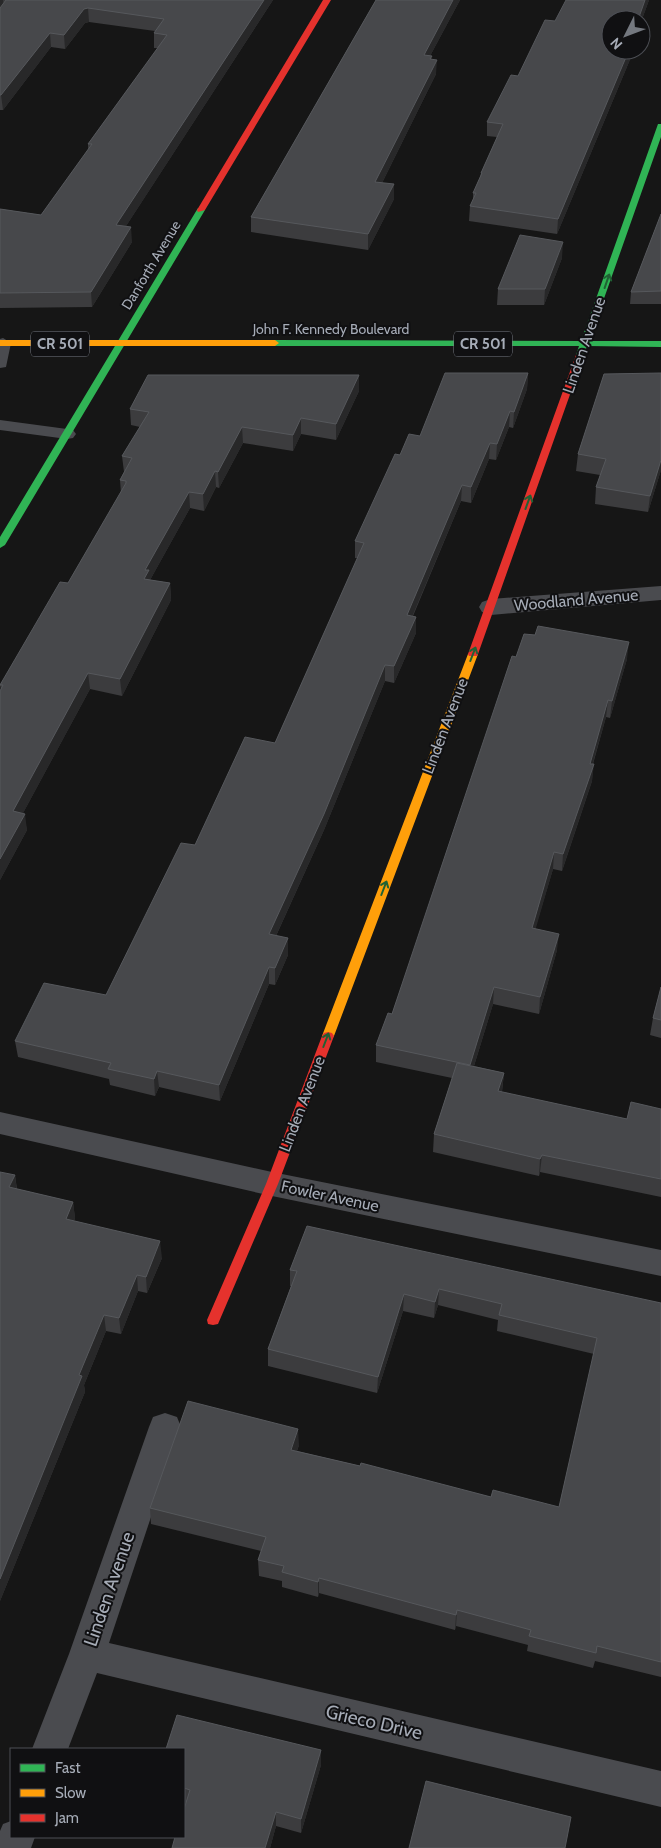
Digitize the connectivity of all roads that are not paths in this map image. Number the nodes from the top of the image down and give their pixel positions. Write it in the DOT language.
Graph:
graph roads {
  1 [pos="328,0"];
  2 [pos="661,126"];
  3 [pos="2,343"];
  4 [pos="121,344"];
  5 [pos="585,344"];
  6 [pos="661,344"];
  7 [pos="0,363"];
  8 [pos="0,424"];
  9 [pos="67,434"];
  10 [pos="0,545"];
  11 [pos="661,593"];
  12 [pos="491,607"];
  13 [pos="0,1123"];
  14 [pos="272,1184"];
  15 [pos="661,1263"];
  16 [pos="213,1320"];
  17 [pos="165,1428"];
  18 [pos="86,1654"];
  19 [pos="50,1748"];
  20 [pos="661,1789"];
  1 -- 4 [label="main road, Danforth Avenue"];
  5 -- 2 [label="main road, Linden Avenue, one-way"];
  3 -- 4 [label="main road, John F. Kennedy Boulevard / CR 501"];
  3 -- 7 [label="lane"];
  4 -- 5 [label="main road, John F. Kennedy Boulevard / CR 501"];
  4 -- 9 [label="main road, Danforth Avenue"];
  5 -- 6 [label="main road, John F. Kennedy Boulevard / CR 501"];
  12 -- 5 [label="main road, Linden Avenue, one-way"];
  8 -- 9 [label="lane"];
  9 -- 10 [label="main road, Danforth Avenue"];
  11 -- 12 [label="street, Woodland Avenue"];
  14 -- 12 [label="main road, Linden Avenue, one-way"];
  13 -- 14 [label="street, Fowler Avenue"];
  14 -- 15 [label="street, Fowler Avenue"];
  14 -- 16 [label="main road, Linden Avenue"];
  17 -- 18 [label="street, Linden Avenue"];
  18 -- 19 [label="street, Linden Avenue"];
  18 -- 20 [label="street, Grieco Drive"];
}
